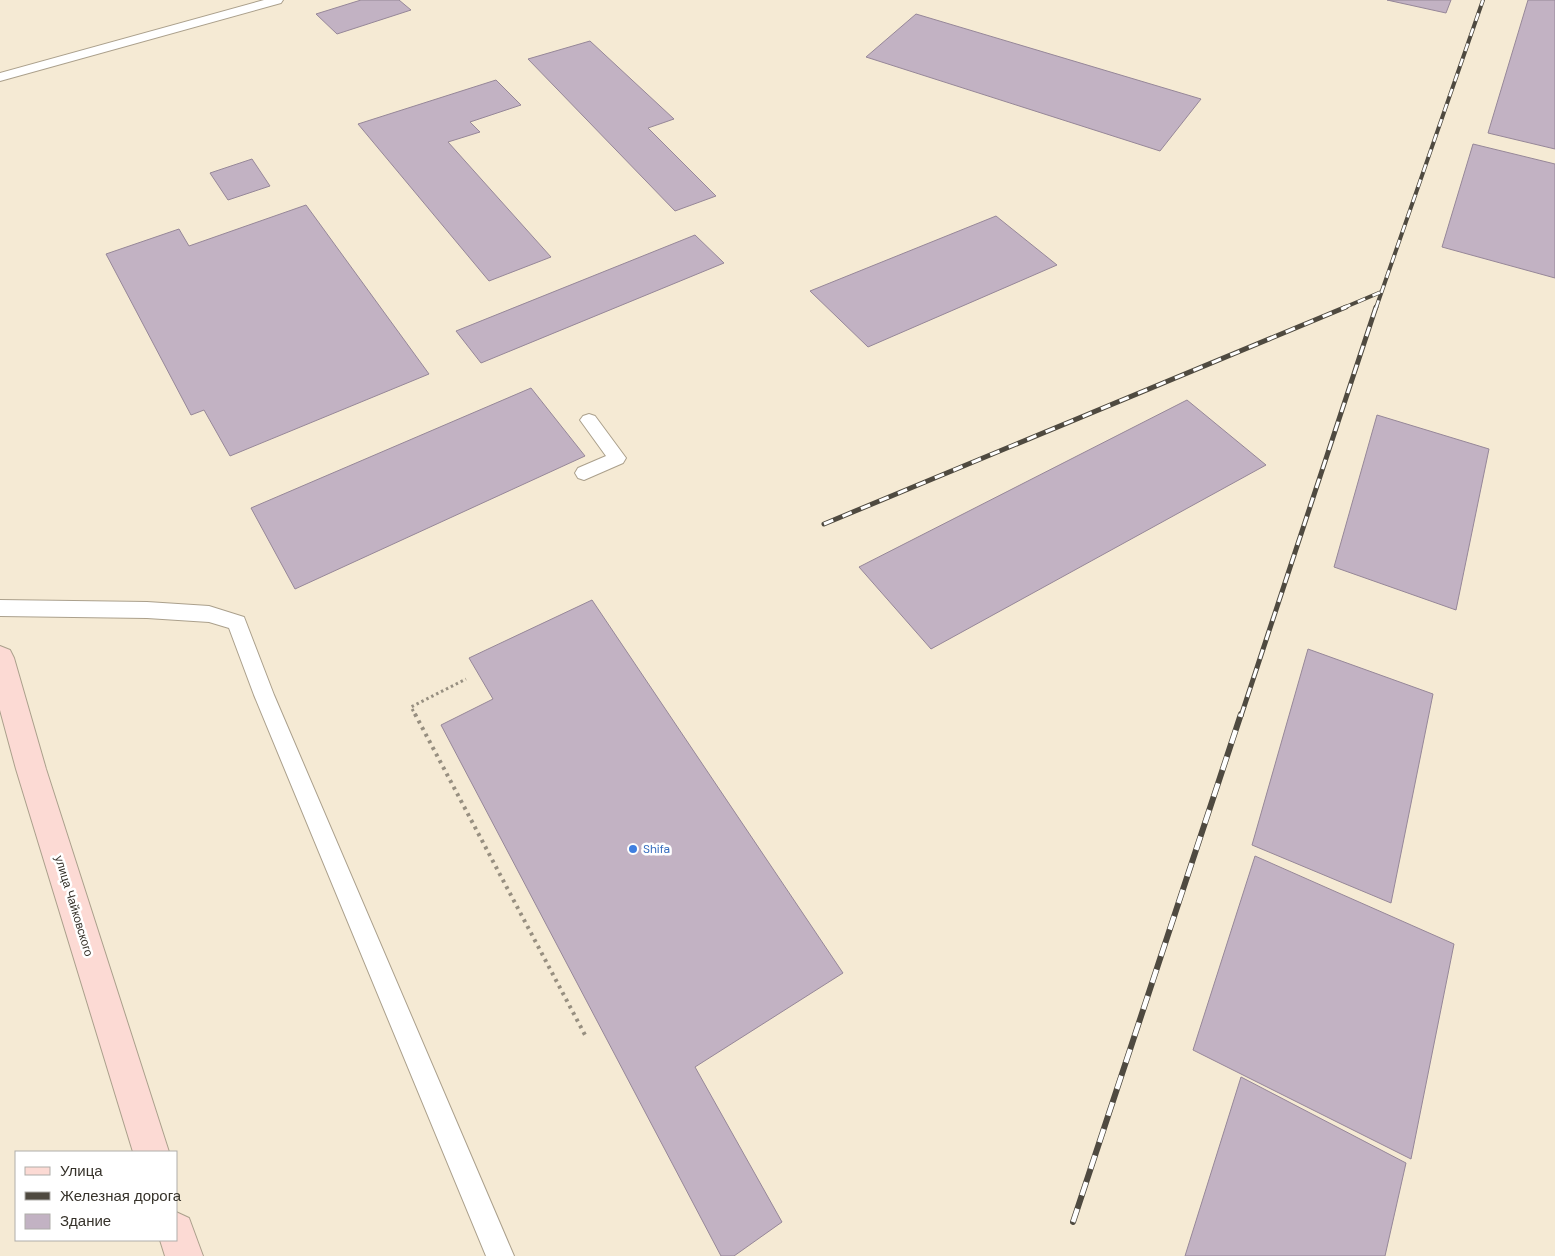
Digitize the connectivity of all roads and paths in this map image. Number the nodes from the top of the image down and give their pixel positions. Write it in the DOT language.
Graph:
graph roads {
  1 [pos="277,0"];
  2 [pos="0,77"];
  3 [pos="589,420"];
  4 [pos="584,473"];
  5 [pos="0,608"];
  6 [pos="0,658"];
  7 [pos="466,679"];
  8 [pos="585,1036"];
  9 [pos="151,1151"];
  10 [pos="178,1237"];
  11 [pos="184,1256"];
  12 [pos="500,1256"];
  1 -- 2 [label="lane"];
  3 -- 4 [label="lane"];
  5 -- 12 [label="lane"];
  6 -- 9 [label="main road, улица Чайковского"];
  7 -- 8 [label="path"];
  10 -- 11 [label="main road"];
}
